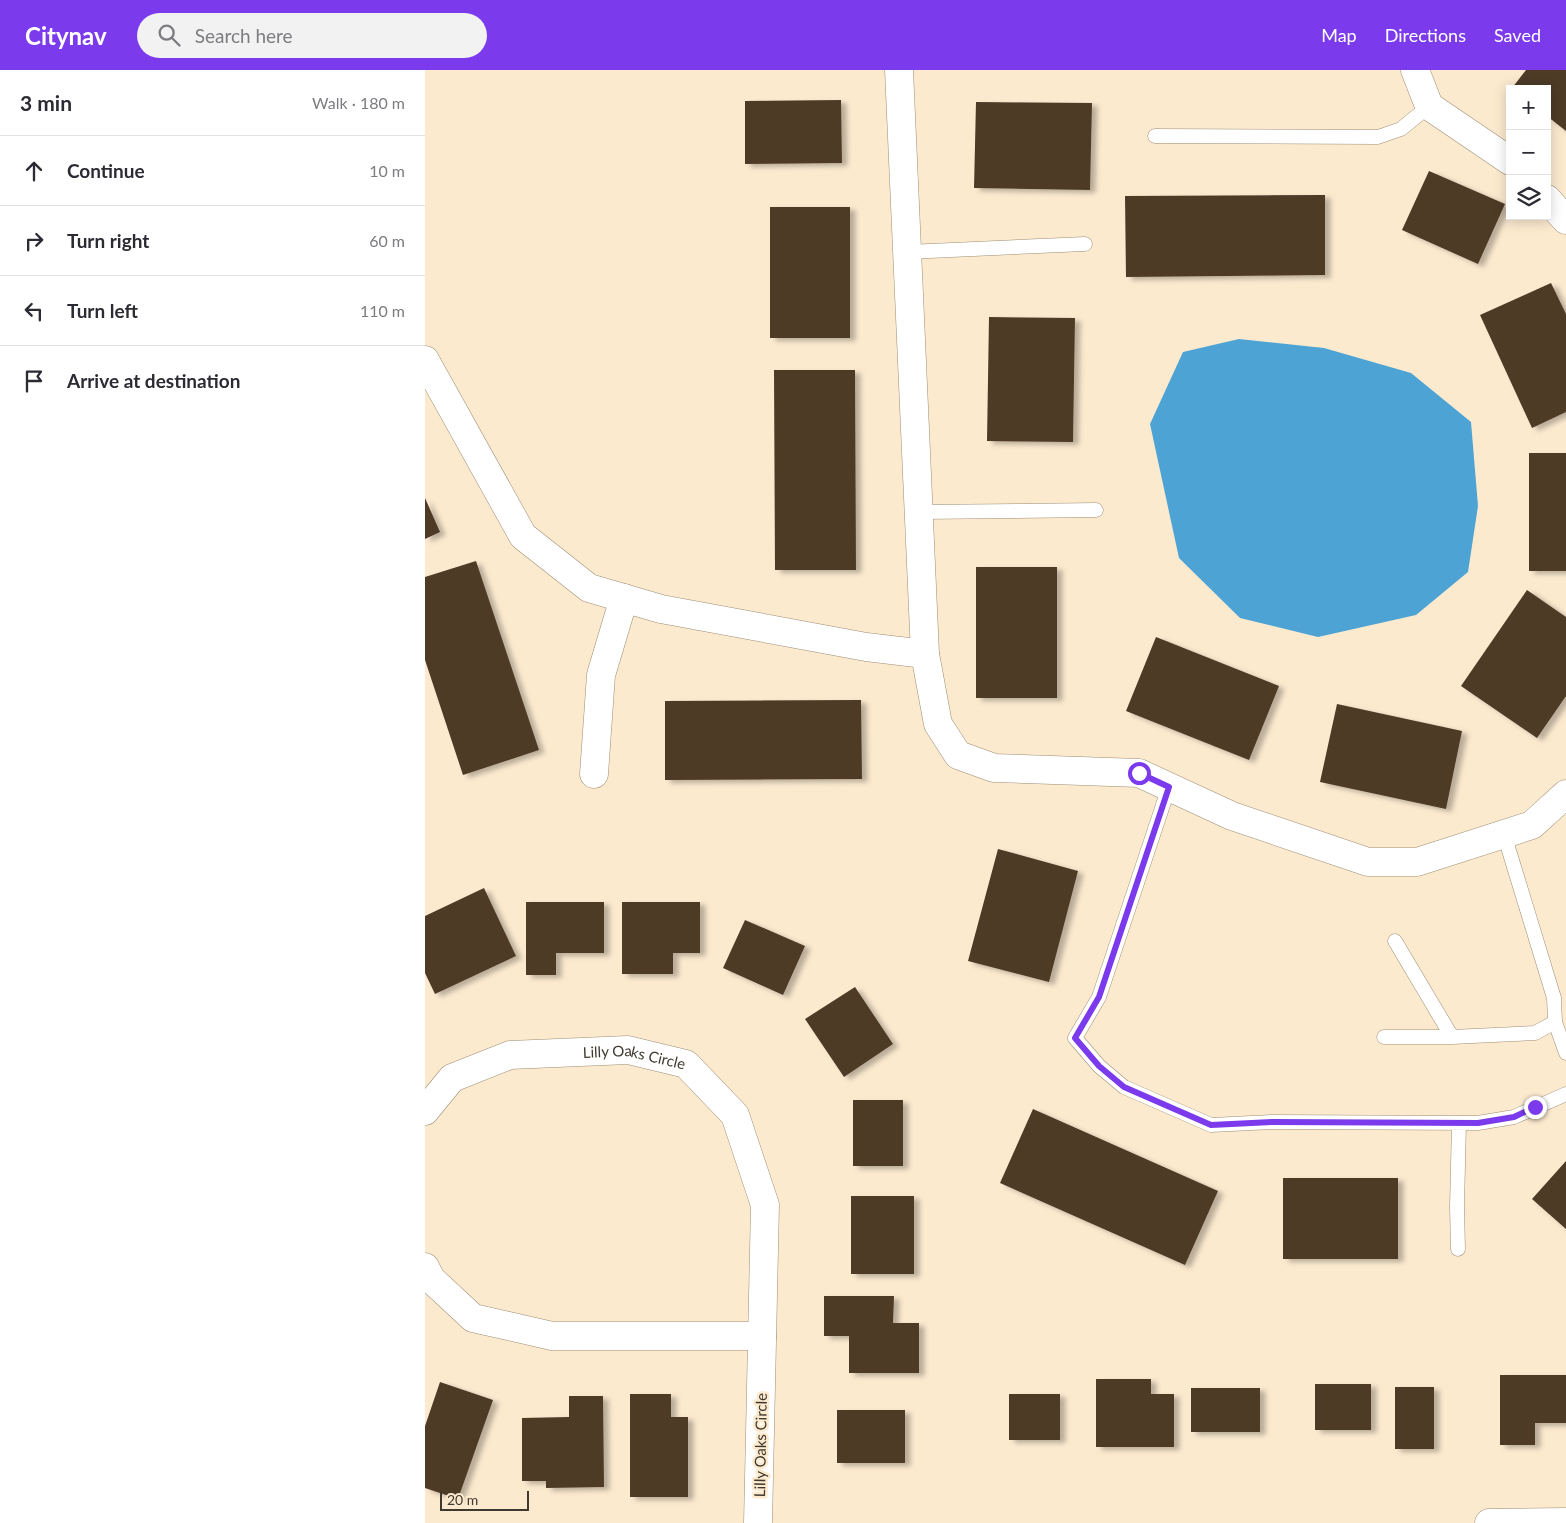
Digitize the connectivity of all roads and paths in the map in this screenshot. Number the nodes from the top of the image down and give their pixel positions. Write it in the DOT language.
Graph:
graph roads {
  1 [pos="899,70"];
  2 [pos="1415,70"];
  3 [pos="1429,106"];
  4 [pos="1155,136"];
  5 [pos="1506,158"];
  6 [pos="1551,203"];
  7 [pos="1566,220"];
  8 [pos="1085,244"];
  9 [pos="907,252"];
  10 [pos="425,360"];
  11 [pos="1096,510"];
  12 [pos="918,512"];
  13 [pos="624,598"];
  14 [pos="925,654"];
  15 [pos="594,774"];
  16 [pos="1169,787"];
  17 [pos="1566,794"];
  18 [pos="1504,834"];
  19 [pos="1395,940"];
  20 [pos="1555,1022"];
  21 [pos="1384,1037"];
  22 [pos="1453,1037"];
  23 [pos="1566,1053"];
  24 [pos="1566,1094"];
  25 [pos="425,1111"];
  26 [pos="1459,1123"];
  27 [pos="1458,1249"];
  28 [pos="425,1267"];
  29 [pos="762,1336"];
  30 [pos="1566,1522"];
  31 [pos="758,1523"];
  32 [pos="1489,1523"];
  1 -- 9 [label="street"];
  2 -- 3 [label="street"];
  3 -- 4 [label="lane"];
  3 -- 5 [label="street"];
  6 -- 7 [label="street"];
  8 -- 9 [label="lane"];
  9 -- 12 [label="street"];
  10 -- 13 [label="street"];
  11 -- 12 [label="lane"];
  12 -- 14 [label="street"];
  13 -- 14 [label="street"];
  13 -- 15 [label="street"];
  14 -- 16 [label="street"];
  16 -- 18 [label="street"];
  16 -- 26 [label="lane"];
  17 -- 18 [label="street"];
  18 -- 20 [label="lane"];
  19 -- 22 [label="lane"];
  20 -- 22 [label="lane"];
  20 -- 23 [label="lane"];
  21 -- 22 [label="lane"];
  24 -- 26 [label="lane"];
  25 -- 29 [label="street, Lilly Oaks Circle"];
  26 -- 27 [label="lane"];
  28 -- 29 [label="street"];
  29 -- 31 [label="street, Lilly Oaks Circle"];
  30 -- 32 [label="street"];
}
